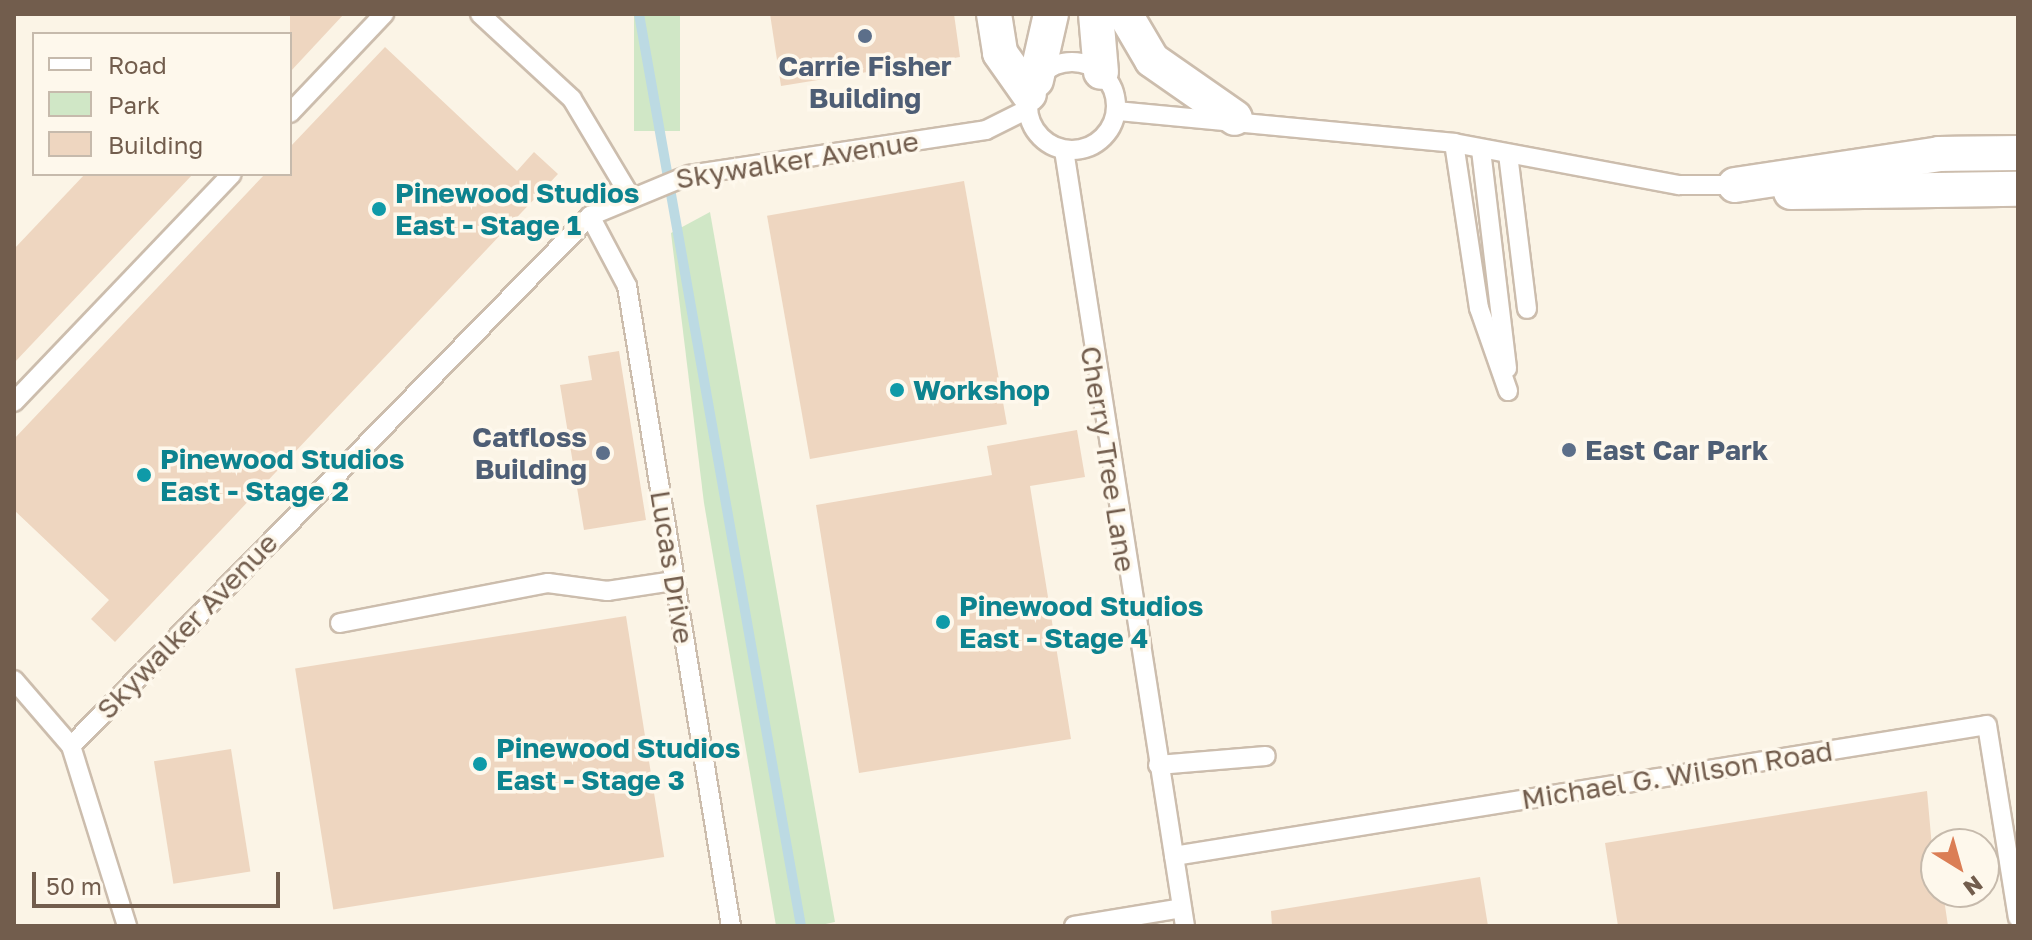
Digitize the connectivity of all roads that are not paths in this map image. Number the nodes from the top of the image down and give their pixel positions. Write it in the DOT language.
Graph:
graph roads {
  1 [pos="384,14"];
  2 [pos="480,14"];
  3 [pos="994,14"];
  4 [pos="1051,14"];
  5 [pos="1096,14"];
  6 [pos="1125,14"];
  7 [pos="1101,72"];
  8 [pos="1031,94"];
  9 [pos="292,111"];
  10 [pos="1117,111"];
  11 [pos="1235,118"];
  12 [pos="1454,143"];
  13 [pos="1064,150"];
  14 [pos="1481,150"];
  15 [pos="2018,153"];
  16 [pos="1508,154"];
  17 [pos="230,176"];
  18 [pos="1735,185"];
  19 [pos="2018,189"];
  20 [pos="630,196"];
  21 [pos="590,216"];
  22 [pos="1527,309"];
  23 [pos="14,402"];
  24 [pos="674,581"];
  25 [pos="340,623"];
  26 [pos="14,680"];
  27 [pos="71,746"];
  28 [pos="1266,756"];
  29 [pos="1158,765"];
  30 [pos="1174,856"];
  31 [pos="1184,917"];
  32 [pos="2018,918"];
  33 [pos="127,926"];
  34 [pos="731,926"];
  35 [pos="1074,926"];
  1 -- 9 [label="lane"];
  2 -- 20 [label="lane"];
  3 -- 8 [label="street"];
  4 -- 8 [label="street"];
  5 -- 7 [label="street"];
  6 -- 11 [label="street"];
  7 -- 8 [label="lane"];
  7 -- 10 [label="lane"];
  8 -- 13 [label="lane"];
  8 -- 20 [label="lane, Skywalker Avenue"];
  10 -- 11 [label="lane"];
  10 -- 13 [label="lane"];
  11 -- 12 [label="lane"];
  12 -- 14 [label="lane"];
  12 -- 14 [label="lane"];
  13 -- 29 [label="lane, Cherry Tree Lane"];
  14 -- 16 [label="lane"];
  15 -- 18 [label="street"];
  16 -- 18 [label="lane"];
  16 -- 22 [label="lane"];
  17 -- 23 [label="lane"];
  18 -- 19 [label="street"];
  20 -- 21 [label="lane, Skywalker Avenue"];
  21 -- 24 [label="lane, Lucas Drive"];
  21 -- 27 [label="lane, Skywalker Avenue"];
  24 -- 25 [label="lane"];
  24 -- 34 [label="lane, Lucas Drive"];
  26 -- 27 [label="lane"];
  27 -- 33 [label="lane"];
  28 -- 29 [label="lane"];
  29 -- 30 [label="lane, Cherry Tree Lane"];
  30 -- 31 [label="lane, Cherry Tree Lane"];
  30 -- 32 [label="lane, Michael G. Wilson Road"];
  31 -- 35 [label="lane"];
}
